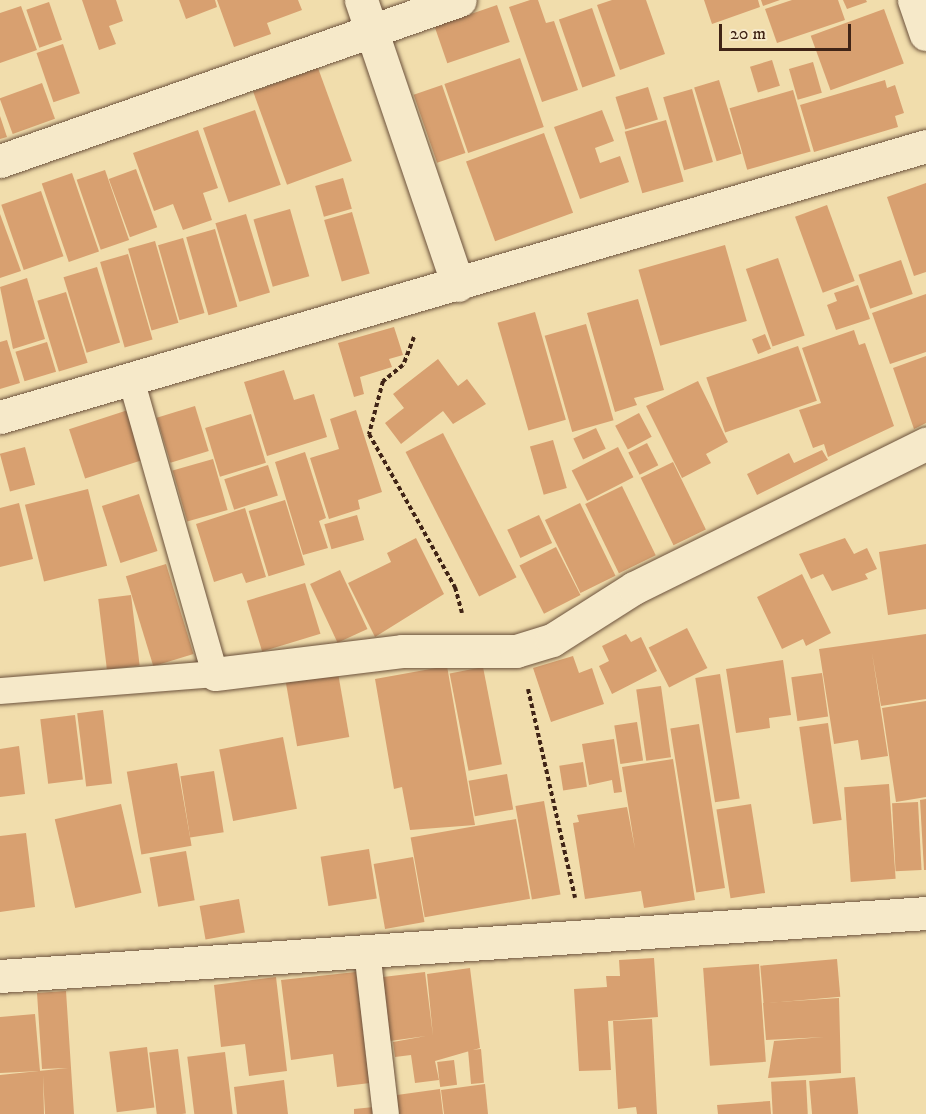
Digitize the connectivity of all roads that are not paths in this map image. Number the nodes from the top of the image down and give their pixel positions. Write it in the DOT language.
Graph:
graph roads {
  1 [pos="460,0"];
  2 [pos="914,0"];
  3 [pos="366,15"];
  4 [pos="926,34"];
  5 [pos="926,146"];
  6 [pos="0,161"];
  7 [pos="458,285"];
  8 [pos="132,379"];
  9 [pos="0,417"];
  10 [pos="926,444"];
  11 [pos="214,674"];
  12 [pos="0,692"];
  13 [pos="926,913"];
  14 [pos="367,951"];
  15 [pos="0,976"];
  16 [pos="386,1114"];
  1 -- 3 [label="street"];
  2 -- 4 [label="street"];
  3 -- 6 [label="street"];
  3 -- 7 [label="street"];
  5 -- 7 [label="street"];
  7 -- 8 [label="street"];
  8 -- 9 [label="street"];
  8 -- 11 [label="lane"];
  10 -- 11 [label="street"];
  11 -- 12 [label="lane"];
  13 -- 14 [label="street"];
  14 -- 15 [label="street"];
  14 -- 16 [label="lane"];
}
